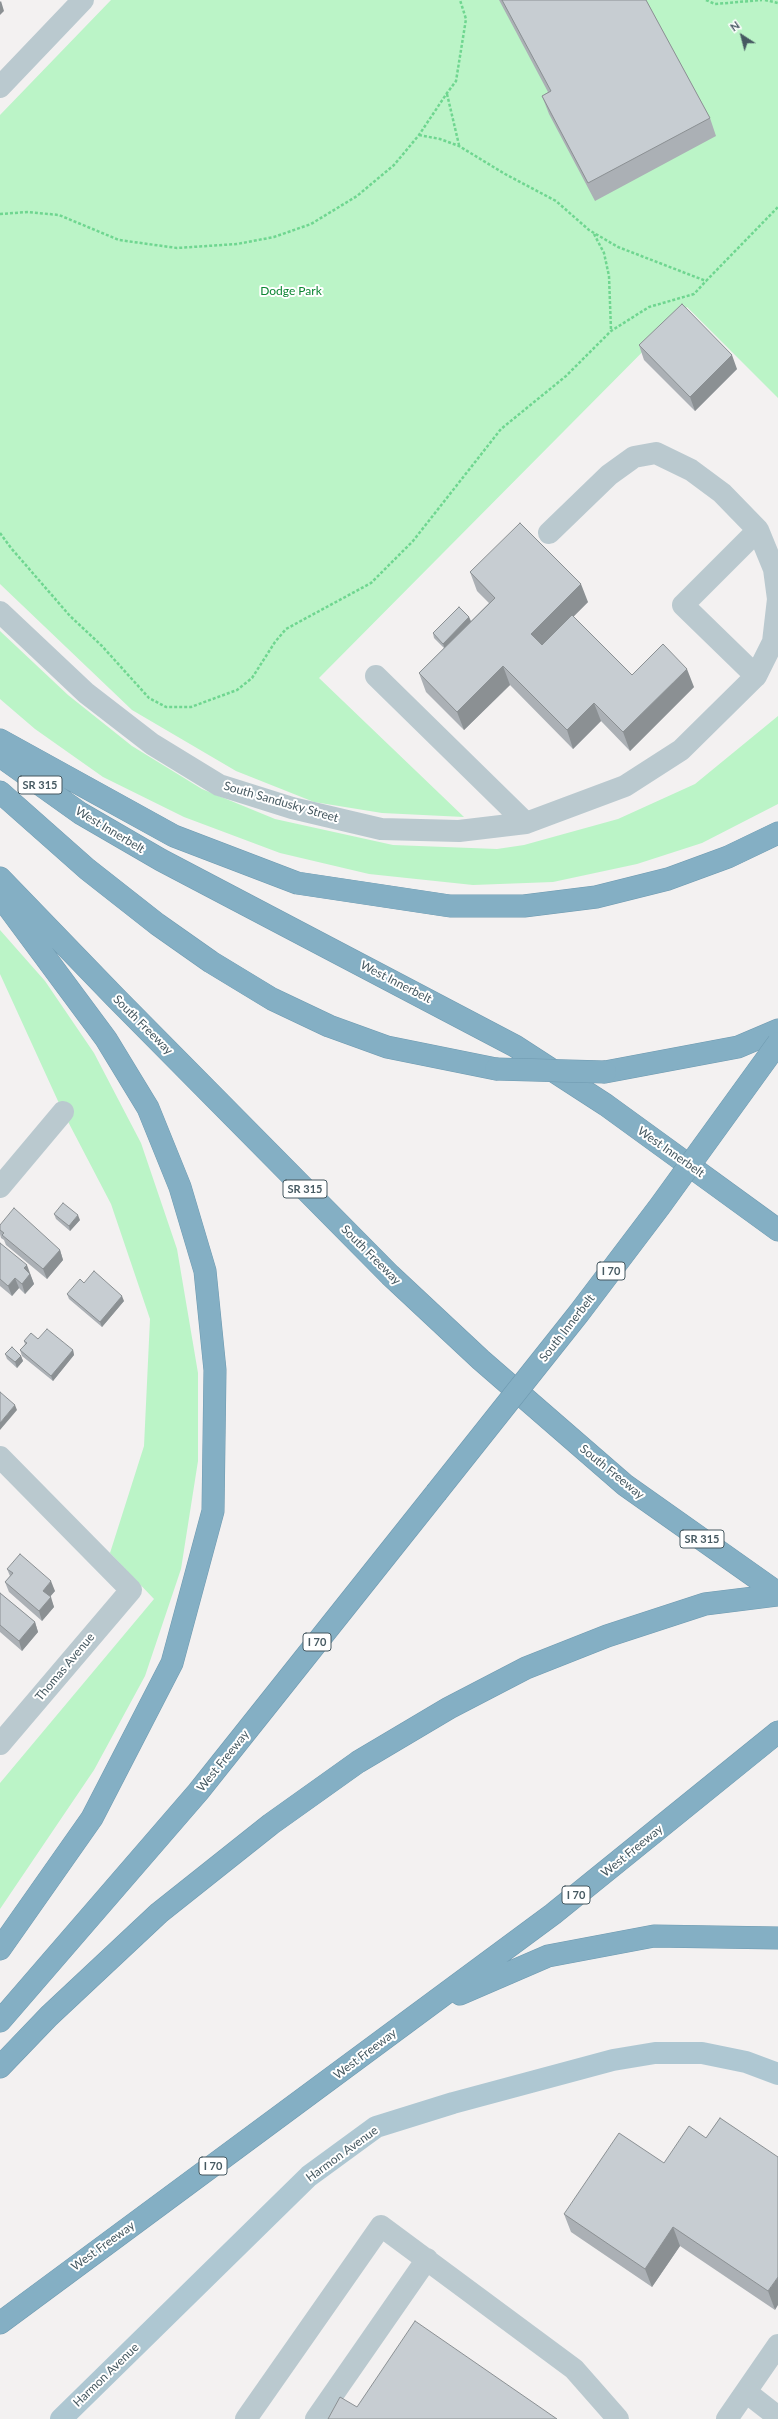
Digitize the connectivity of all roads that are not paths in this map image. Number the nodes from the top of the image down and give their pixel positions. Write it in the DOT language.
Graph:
graph roads {
  1 [pos="83,0"];
  2 [pos="0,87"];
  3 [pos="758,530"];
  4 [pos="549,533"];
  5 [pos="778,599"];
  6 [pos="0,612"];
  7 [pos="376,676"];
  8 [pos="756,676"];
  9 [pos="0,740"];
  10 [pos="0,756"];
  11 [pos="0,792"];
  12 [pos="526,823"];
  13 [pos="778,833"];
  14 [pos="0,878"];
  15 [pos="0,896"];
  16 [pos="778,1030"];
  17 [pos="778,1043"];
  18 [pos="63,1112"];
  19 [pos="0,1187"];
  20 [pos="778,1230"];
  21 [pos="1,1460"];
  22 [pos="436,1493"];
  23 [pos="778,1594"];
  24 [pos="778,1732"];
  25 [pos="0,1744"];
  26 [pos="778,1938"];
  27 [pos="0,1949"];
  28 [pos="426,2008"];
  29 [pos="0,2021"];
  30 [pos="0,2067"];
  31 [pos="778,2074"];
  32 [pos="427,2259"];
  33 [pos="0,2323"];
  34 [pos="778,2345"];
  35 [pos="746,2392"];
  36 [pos="778,2417"];
  37 [pos="61,2419"];
  38 [pos="246,2419"];
  39 [pos="316,2419"];
  40 [pos="618,2419"];
  41 [pos="728,2419"];
  1 -- 2 [label="street"];
  3 -- 4 [label="street"];
  3 -- 5 [label="street, South Sandusky Street"];
  3 -- 8 [label="street"];
  5 -- 8 [label="street, South Sandusky Street"];
  6 -- 12 [label="street, South Sandusky Street"];
  7 -- 12 [label="street"];
  8 -- 12 [label="street, South Sandusky Street"];
  9 -- 13 [label="highway"];
  10 -- 20 [label="highway, West Innerbelt / SR 315"];
  11 -- 16 [label="highway, bridge"];
  14 -- 23 [label="highway, South Freeway / SR 315"];
  15 -- 27 [label="highway"];
  17 -- 22 [label="highway, South Innerbelt / I 70, bridge"];
  18 -- 19 [label="street"];
  21 -- 25 [label="street, Thomas Avenue"];
  22 -- 29 [label="highway, West Freeway / I 70"];
  23 -- 30 [label="highway"];
  24 -- 28 [label="highway, West Freeway / I 70"];
  26 -- 28 [label="highway"];
  28 -- 33 [label="highway, West Freeway / I 70"];
  31 -- 37 [label="main road, Harmon Avenue"];
  32 -- 38 [label="street"];
  32 -- 39 [label="street"];
  32 -- 40 [label="street"];
  34 -- 35 [label="street"];
  35 -- 36 [label="street"];
  35 -- 41 [label="street"];
}
